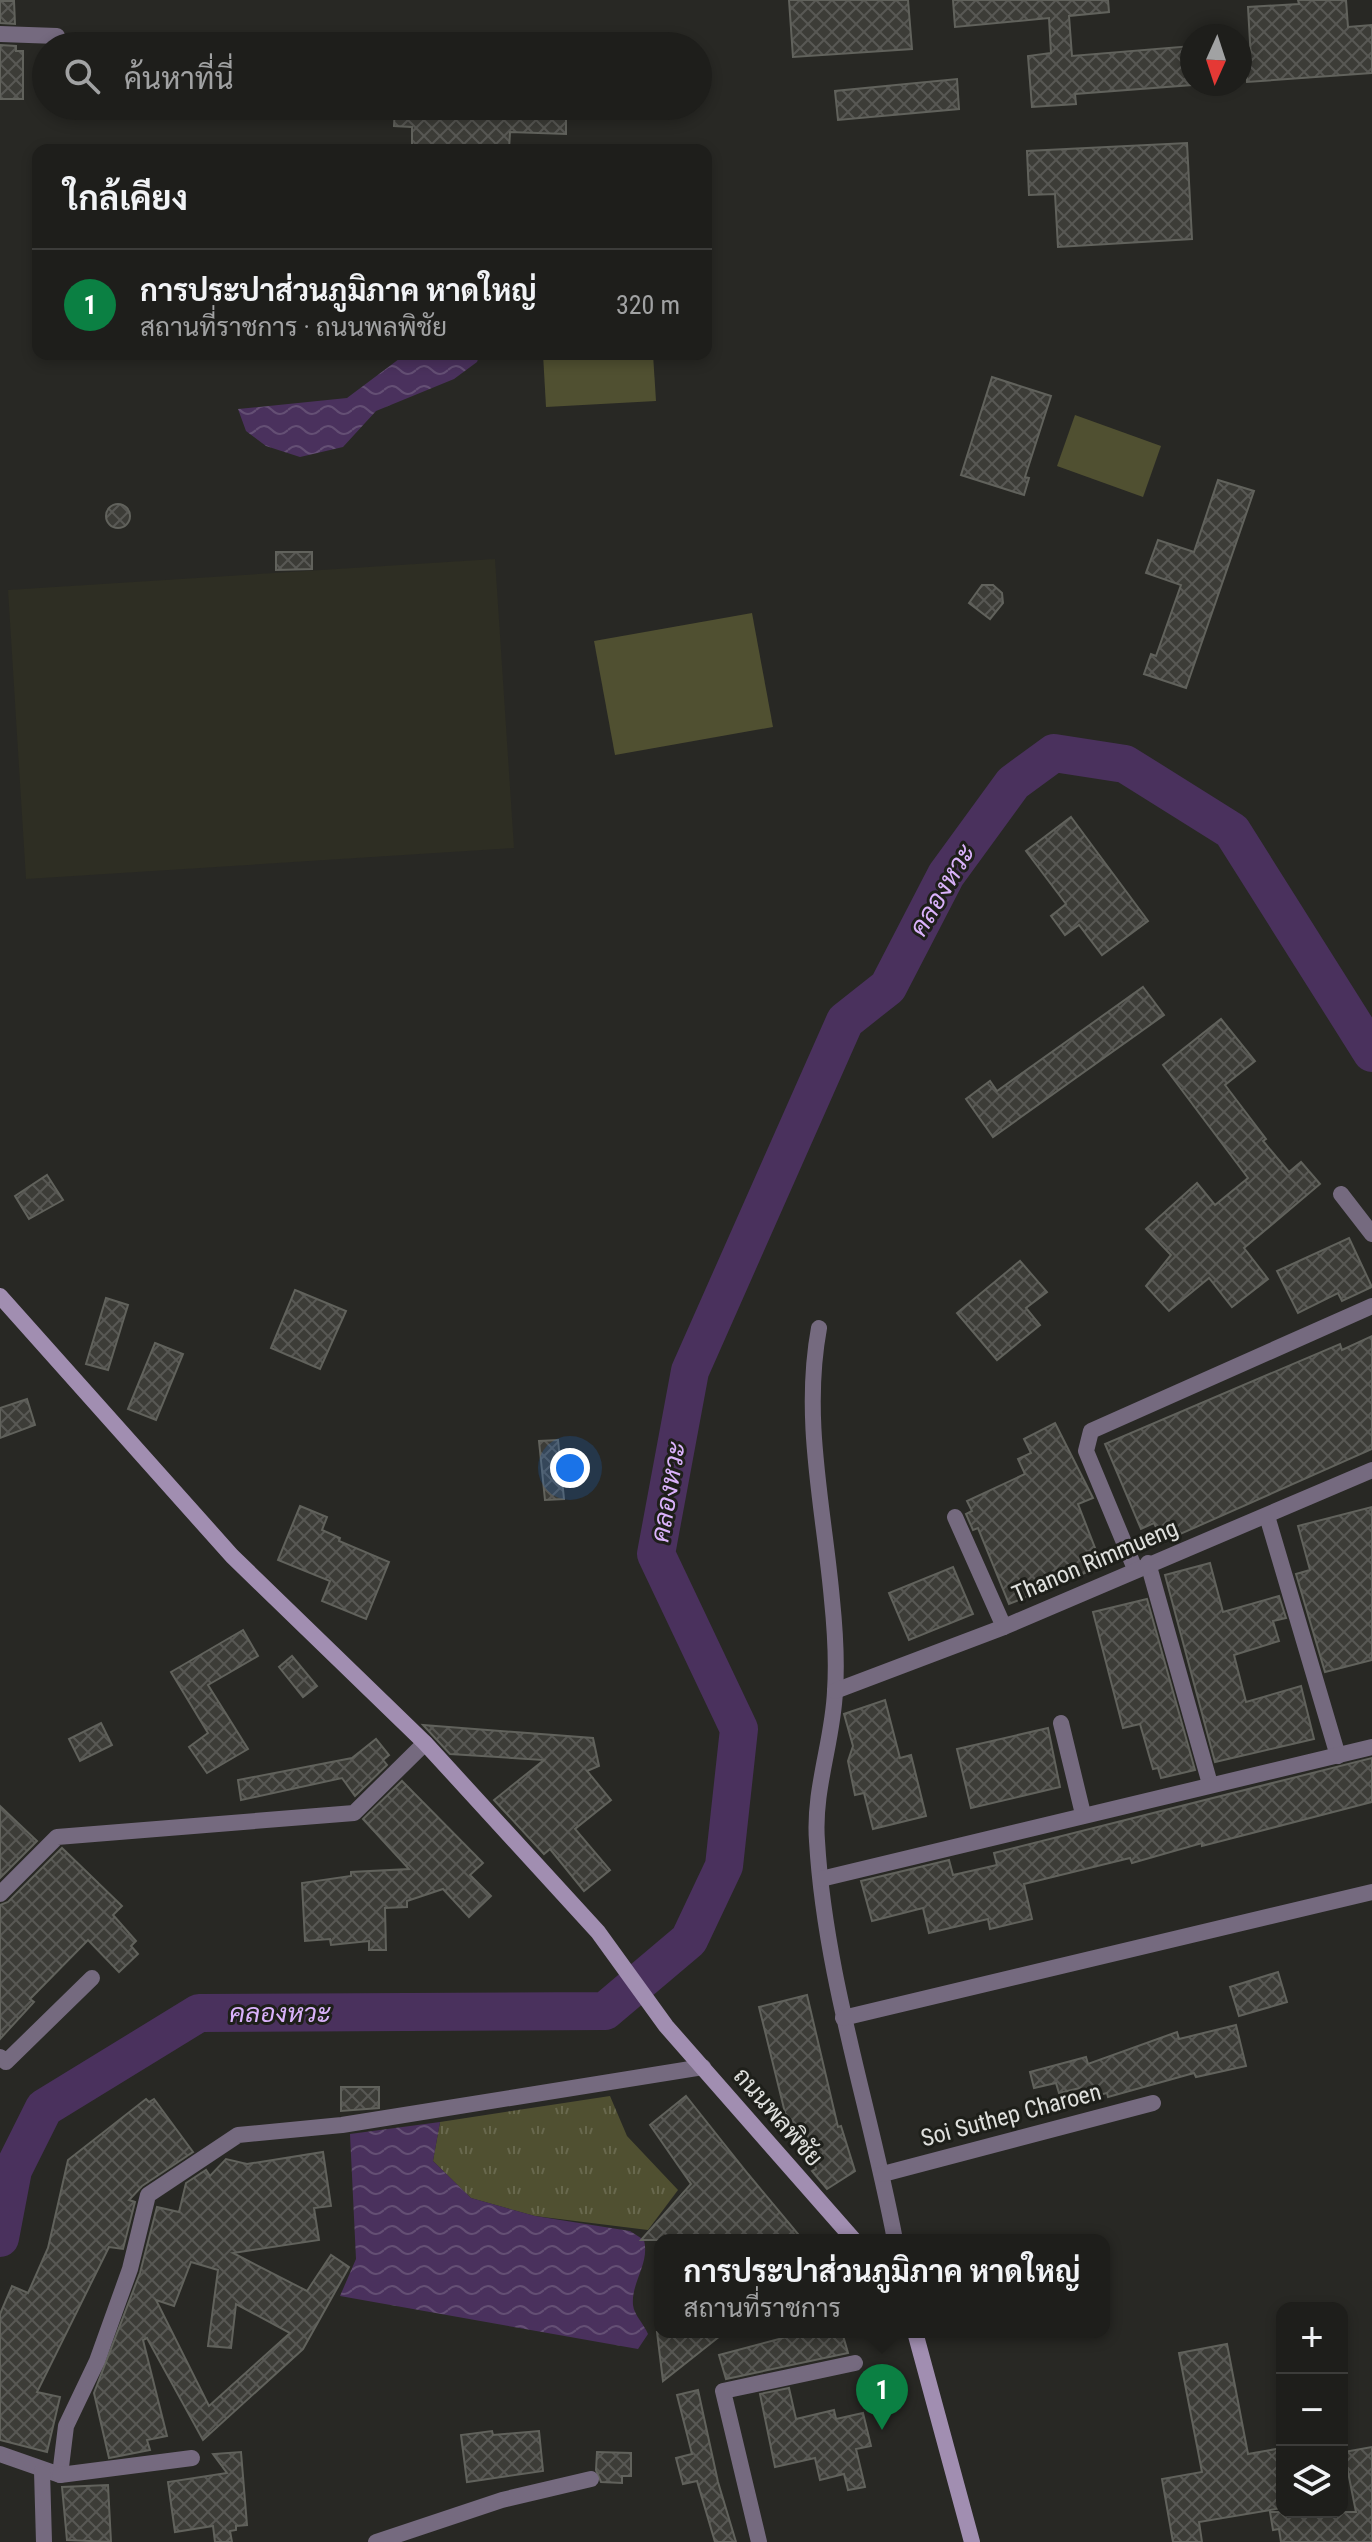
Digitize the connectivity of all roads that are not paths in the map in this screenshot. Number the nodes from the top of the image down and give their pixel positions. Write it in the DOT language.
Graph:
graph roads {
  1 [pos="0,34"];
  2 [pos="32,35"];
  3 [pos="1341,1194"];
  4 [pos="1372,1234"];
  5 [pos="0,1296"];
  6 [pos="1372,1306"];
  7 [pos="819,1328"];
  8 [pos="1372,1470"];
  9 [pos="1267,1516"];
  10 [pos="955,1517"];
  11 [pos="1142,1566"];
  12 [pos="1004,1627"];
  13 [pos="835,1691"];
  14 [pos="1061,1723"];
  15 [pos="425,1743"];
  16 [pos="1372,1747"];
  17 [pos="1338,1756"];
  18 [pos="1210,1784"];
  19 [pos="1083,1814"];
  20 [pos="821,1879"];
  21 [pos="1372,1892"];
  22 [pos="0,1894"];
  23 [pos="92,1978"];
  24 [pos="843,2018"];
  25 [pos="0,2057"];
  26 [pos="703,2067"];
  27 [pos="1153,2103"];
  28 [pos="883,2174"];
  29 [pos="849,2234"];
  30 [pos="894,2234"];
  31 [pos="917,2338"];
  32 [pos="855,2363"];
  33 [pos="0,2454"];
  34 [pos="192,2458"];
  35 [pos="42,2471"];
  36 [pos="60,2475"];
  37 [pos="591,2479"];
  38 [pos="44,2542"];
  39 [pos="376,2542"];
  40 [pos="759,2542"];
  41 [pos="972,2542"];
  1 -- 2 [label="street"];
  3 -- 4 [label="street"];
  5 -- 15 [label="street, ถนนพลพิชัย"];
  6 -- 11 [label="street"];
  7 -- 13 [label="street"];
  8 -- 9 [label="street, Thanon Rimmueng"];
  9 -- 11 [label="street, Thanon Rimmueng"];
  9 -- 17 [label="street"];
  10 -- 12 [label="street"];
  11 -- 12 [label="street, Thanon Rimmueng"];
  11 -- 18 [label="street"];
  12 -- 13 [label="street, Thanon Rimmueng"];
  13 -- 20 [label="street"];
  14 -- 19 [label="street"];
  15 -- 22 [label="street"];
  15 -- 26 [label="street, ถนนพลพิชัย"];
  16 -- 17 [label="street"];
  17 -- 18 [label="street"];
  18 -- 19 [label="street"];
  19 -- 20 [label="street"];
  20 -- 24 [label="street"];
  21 -- 24 [label="street"];
  23 -- 25 [label="street"];
  24 -- 28 [label="street"];
  26 -- 29 [label="street, ถนนพลพิชัย"];
  26 -- 36 [label="street"];
  27 -- 28 [label="street, Soi Suthep Charoen"];
  28 -- 30 [label="street"];
  31 -- 41 [label="street"];
  32 -- 40 [label="street"];
  33 -- 35 [label="street"];
  34 -- 36 [label="street"];
  35 -- 36 [label="street"];
  35 -- 38 [label="street"];
  37 -- 39 [label="street"];
}
